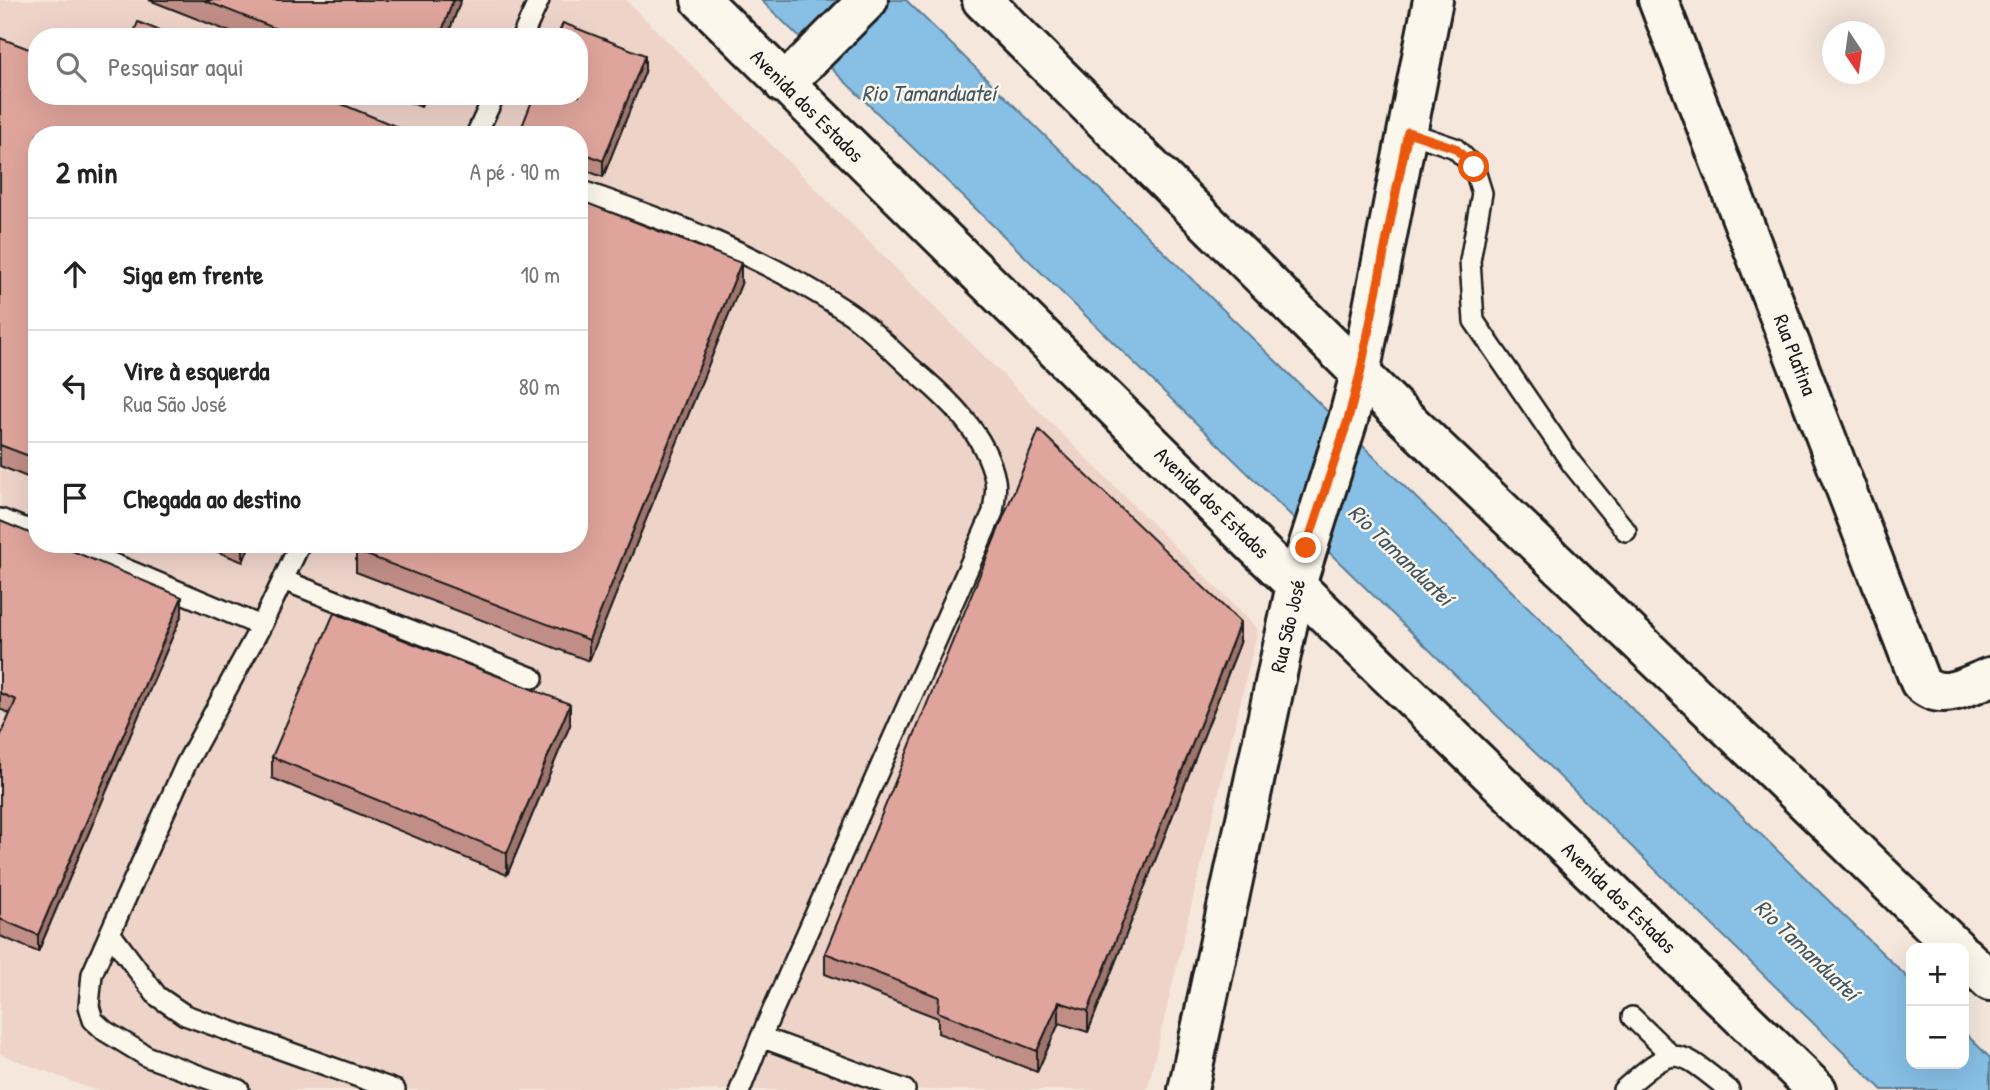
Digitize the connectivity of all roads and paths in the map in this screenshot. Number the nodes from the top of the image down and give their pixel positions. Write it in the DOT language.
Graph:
graph roads {
  1 [pos="539,0"];
  2 [pos="701,0"];
  3 [pos="868,0"];
  4 [pos="982,0"];
  5 [pos="1433,0"];
  6 [pos="1658,0"];
  7 [pos="526,28"];
  8 [pos="784,84"];
  9 [pos="490,105"];
  10 [pos="479,126"];
  11 [pos="1408,132"];
  12 [pos="588,193"];
  13 [pos="1360,374"];
  14 [pos="0,519"];
  15 [pos="28,530"];
  16 [pos="1626,531"];
  17 [pos="87,553"];
  18 [pos="296,553"];
  19 [pos="283,580"];
  20 [pos="1296,585"];
  21 [pos="261,626"];
  22 [pos="1990,677"];
  23 [pos="533,678"];
  24 [pos="110,933"];
  25 [pos="1951,943"];
  26 [pos="1969,961"];
  27 [pos="1990,981"];
  28 [pos="1632,1017"];
  29 [pos="761,1037"];
  30 [pos="1671,1055"];
  31 [pos="239,1090"];
  32 [pos="395,1090"];
  33 [pos="740,1090"];
  34 [pos="905,1090"];
  35 [pos="1188,1090"];
  36 [pos="1623,1090"];
  37 [pos="1729,1090"];
  38 [pos="1817,1090"];
  1 -- 7 [label="lane"];
  2 -- 8 [label="main road, Avenida dos Estados"];
  3 -- 8 [label="main road"];
  4 -- 13 [label="main road"];
  5 -- 11 [label="main road, Rua São José"];
  6 -- 22 [label="main road, Rua Platina"];
  8 -- 20 [label="main road, Avenida dos Estados"];
  9 -- 10 [label="lane"];
  11 -- 13 [label="main road, Rua São José"];
  11 -- 16 [label="lane"];
  12 -- 29 [label="lane"];
  13 -- 20 [label="main road, Rua São José"];
  13 -- 25 [label="main road"];
  14 -- 15 [label="lane"];
  17 -- 21 [label="lane"];
  18 -- 19 [label="lane"];
  19 -- 21 [label="lane"];
  19 -- 23 [label="lane"];
  20 -- 35 [label="main road, Rua São José"];
  20 -- 38 [label="main road, Avenida dos Estados"];
  21 -- 24 [label="lane"];
  24 -- 31 [label="lane"];
  24 -- 32 [label="lane"];
  26 -- 27 [label="main road"];
  28 -- 30 [label="lane"];
  29 -- 33 [label="lane"];
  29 -- 34 [label="lane"];
  30 -- 36 [label="lane"];
  30 -- 37 [label="lane"];
}
